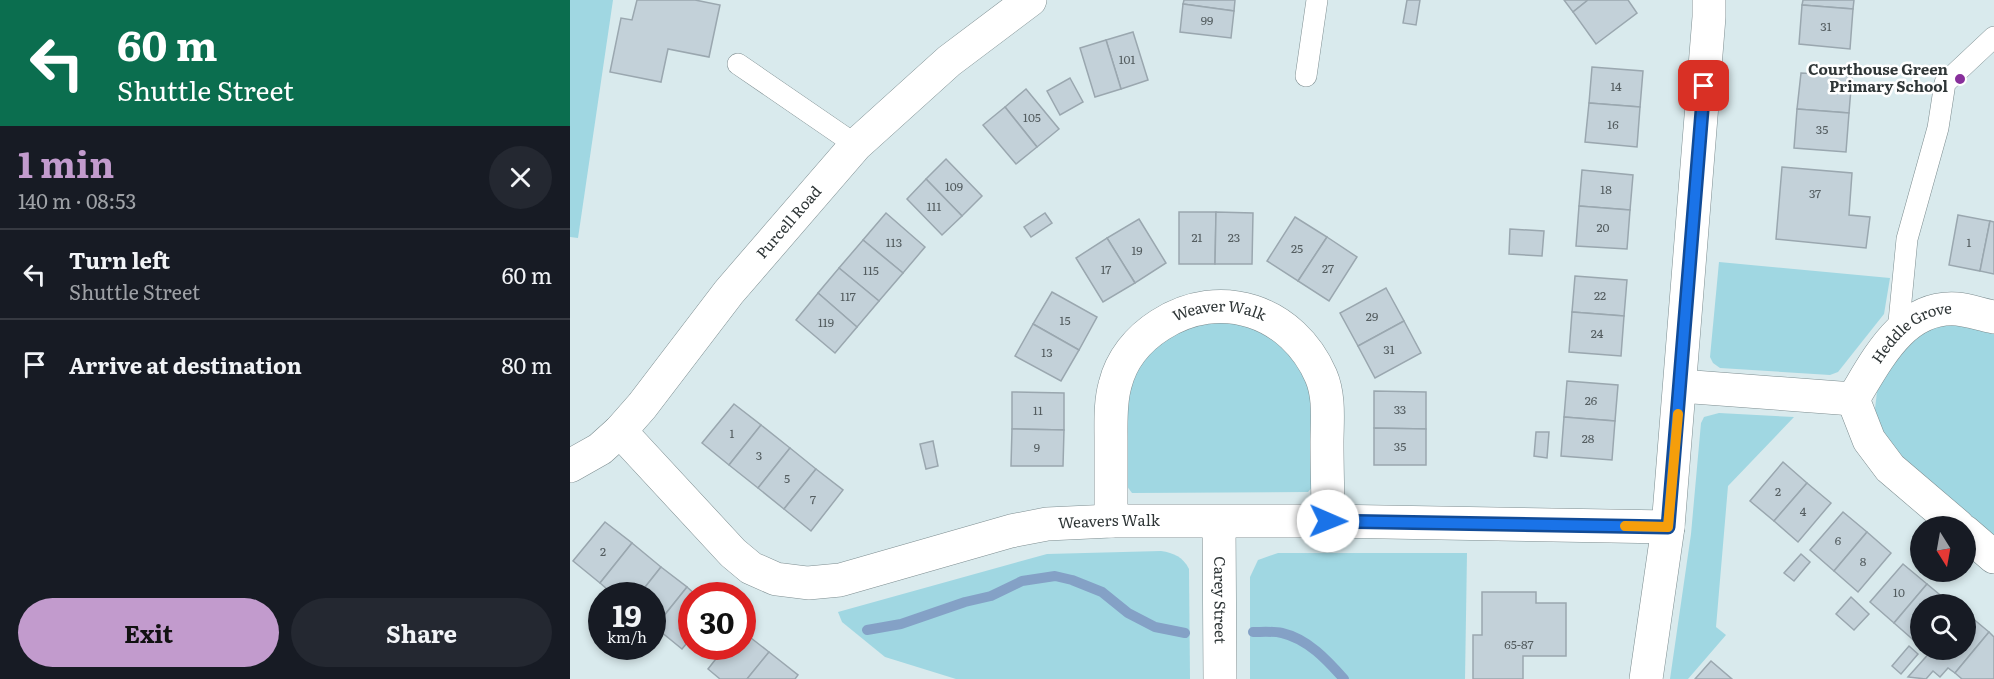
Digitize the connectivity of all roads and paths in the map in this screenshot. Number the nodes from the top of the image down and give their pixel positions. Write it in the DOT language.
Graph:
graph roads {
  1 [pos="1030,0"];
  2 [pos="1317,0"];
  3 [pos="1709,0"];
  4 [pos="1994,37"];
  5 [pos="738,64"];
  6 [pos="1306,76"];
  7 [pos="856,145"];
  8 [pos="1994,317"];
  9 [pos="1898,332"];
  10 [pos="1680,386"];
  11 [pos="1853,399"];
  12 [pos="620,431"];
  13 [pos="570,466"];
  14 [pos="1946,516"];
  15 [pos="1111,521"];
  16 [pos="1328,521"];
  17 [pos="1219,522"];
  18 [pos="1668,527"];
  19 [pos="1976,541"];
  20 [pos="1994,557"];
  21 [pos="1220,679"];
  22 [pos="1646,679"];
  1 -- 7 [label="street, Purcell Road"];
  2 -- 6 [label="lane"];
  3 -- 10 [label="street"];
  4 -- 9 [label="lane"];
  5 -- 7 [label="lane"];
  7 -- 12 [label="street, Purcell Road"];
  8 -- 9 [label="street, Heddle Grove"];
  9 -- 11 [label="street, Heddle Grove"];
  10 -- 11 [label="street"];
  10 -- 18 [label="street"];
  11 -- 14 [label="street"];
  12 -- 13 [label="street, Purcell Road"];
  12 -- 15 [label="street, Weavers Walk"];
  15 -- 16 [label="street, Weaver Walk"];
  15 -- 17 [label="street, Weavers Walk"];
  16 -- 17 [label="street, Weavers Walk"];
  16 -- 18 [label="street, Weavers Walk"];
  17 -- 21 [label="street, Carey Street"];
  18 -- 22 [label="street"];
  19 -- 20 [label="street"];
}
